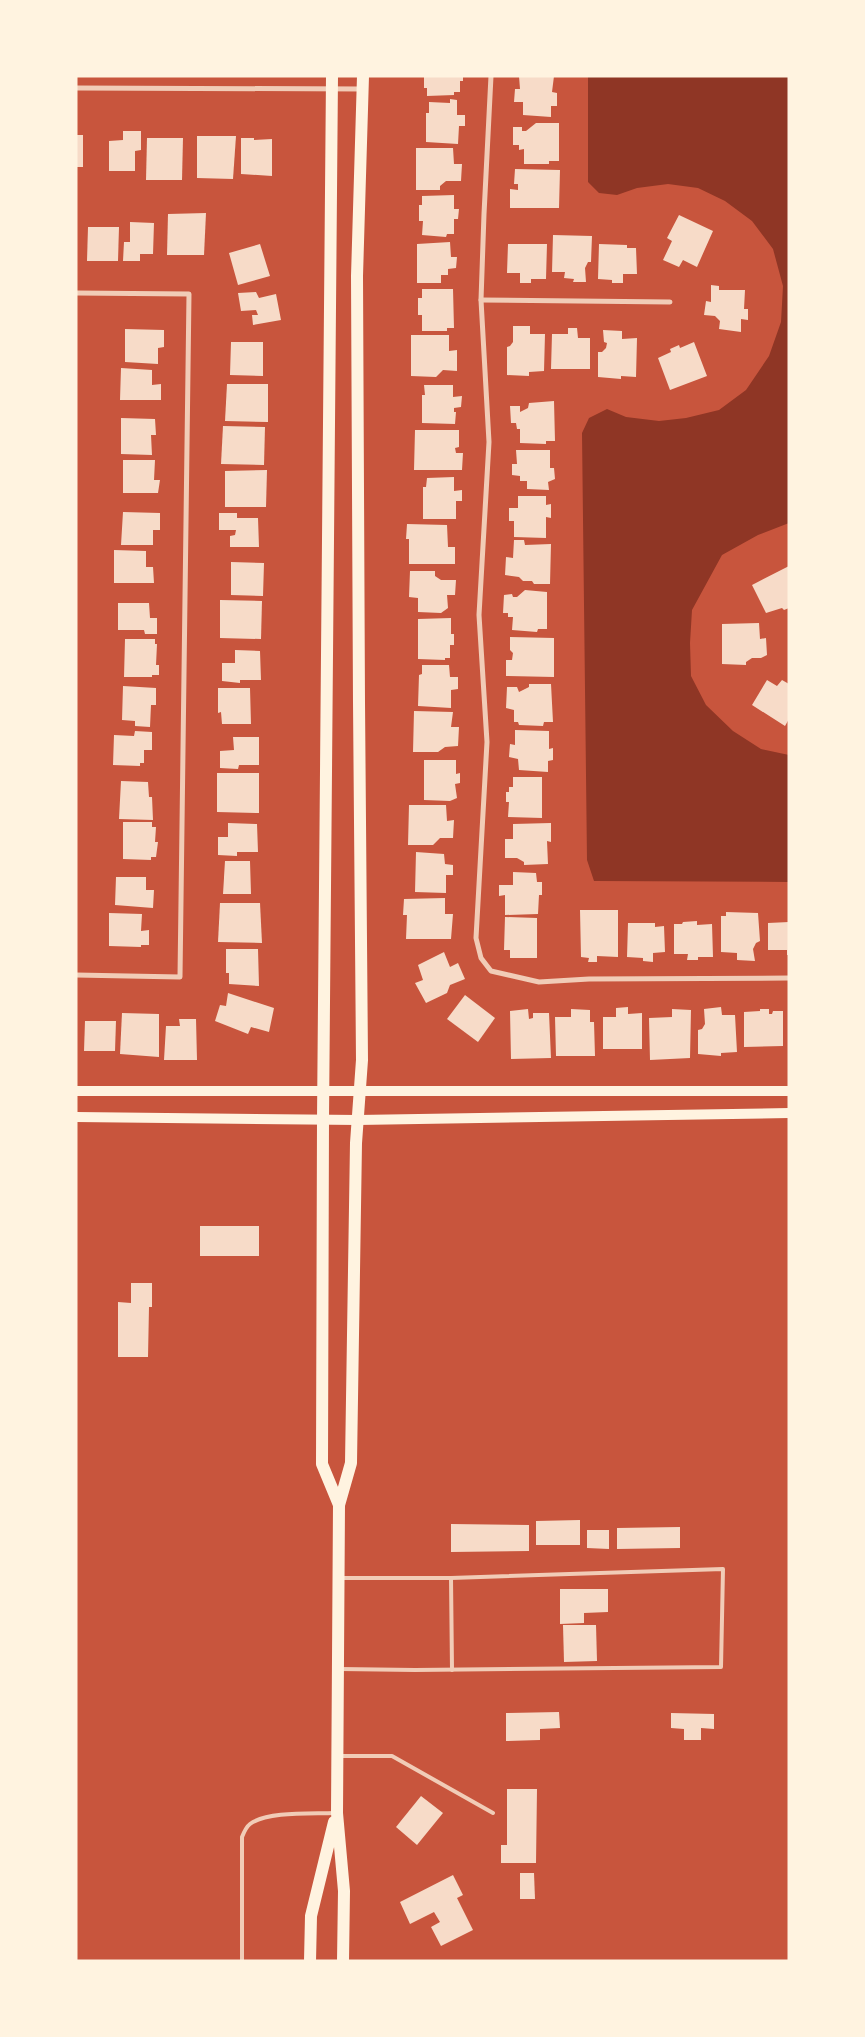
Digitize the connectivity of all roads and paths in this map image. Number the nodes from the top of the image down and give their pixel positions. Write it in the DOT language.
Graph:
graph roads {
  1 [pos="332,76"];
  2 [pos="491,76"];
  3 [pos="363,82"];
  4 [pos="76,88"];
  5 [pos="332,90"];
  6 [pos="76,293"];
  7 [pos="482,300"];
  8 [pos="670,302"];
  9 [pos="76,975"];
  10 [pos="789,978"];
  11 [pos="76,1091"];
  12 [pos="789,1091"];
  13 [pos="323,1092"];
  14 [pos="360,1092"];
  15 [pos="789,1113"];
  16 [pos="76,1117"];
  17 [pos="323,1119"];
  18 [pos="358,1120"];
  19 [pos="338,1505"];
  20 [pos="338,1578"];
  21 [pos="452,1578"];
  22 [pos="338,1669"];
  23 [pos="452,1670"];
  24 [pos="337,1756"];
  25 [pos="337,1813"];
  26 [pos="493,1813"];
  27 [pos="242,1961"];
  28 [pos="310,1961"];
  29 [pos="343,1961"];
  1 -- 5 [label="main road"];
  2 -- 7 [label="street"];
  3 -- 5 [label="street"];
  3 -- 14 [label="main road"];
  4 -- 5 [label="street"];
  5 -- 13 [label="main road"];
  6 -- 9 [label="street"];
  7 -- 8 [label="street"];
  7 -- 10 [label="street"];
  11 -- 13 [label="main road"];
  12 -- 14 [label="main road"];
  13 -- 14 [label="main road"];
  13 -- 17 [label="main road"];
  14 -- 18 [label="main road"];
  15 -- 18 [label="main road"];
  16 -- 17 [label="main road"];
  17 -- 18 [label="main road"];
  17 -- 19 [label="main road"];
  18 -- 19 [label="main road"];
  19 -- 20 [label="main road"];
  20 -- 21 [label="lane"];
  20 -- 22 [label="main road"];
  21 -- 23 [label="lane"];
  21 -- 23 [label="lane"];
  22 -- 23 [label="lane"];
  22 -- 24 [label="main road"];
  24 -- 25 [label="main road"];
  24 -- 26 [label="lane"];
  25 -- 27 [label="lane"];
  25 -- 28 [label="main road"];
  25 -- 29 [label="main road"];
}
